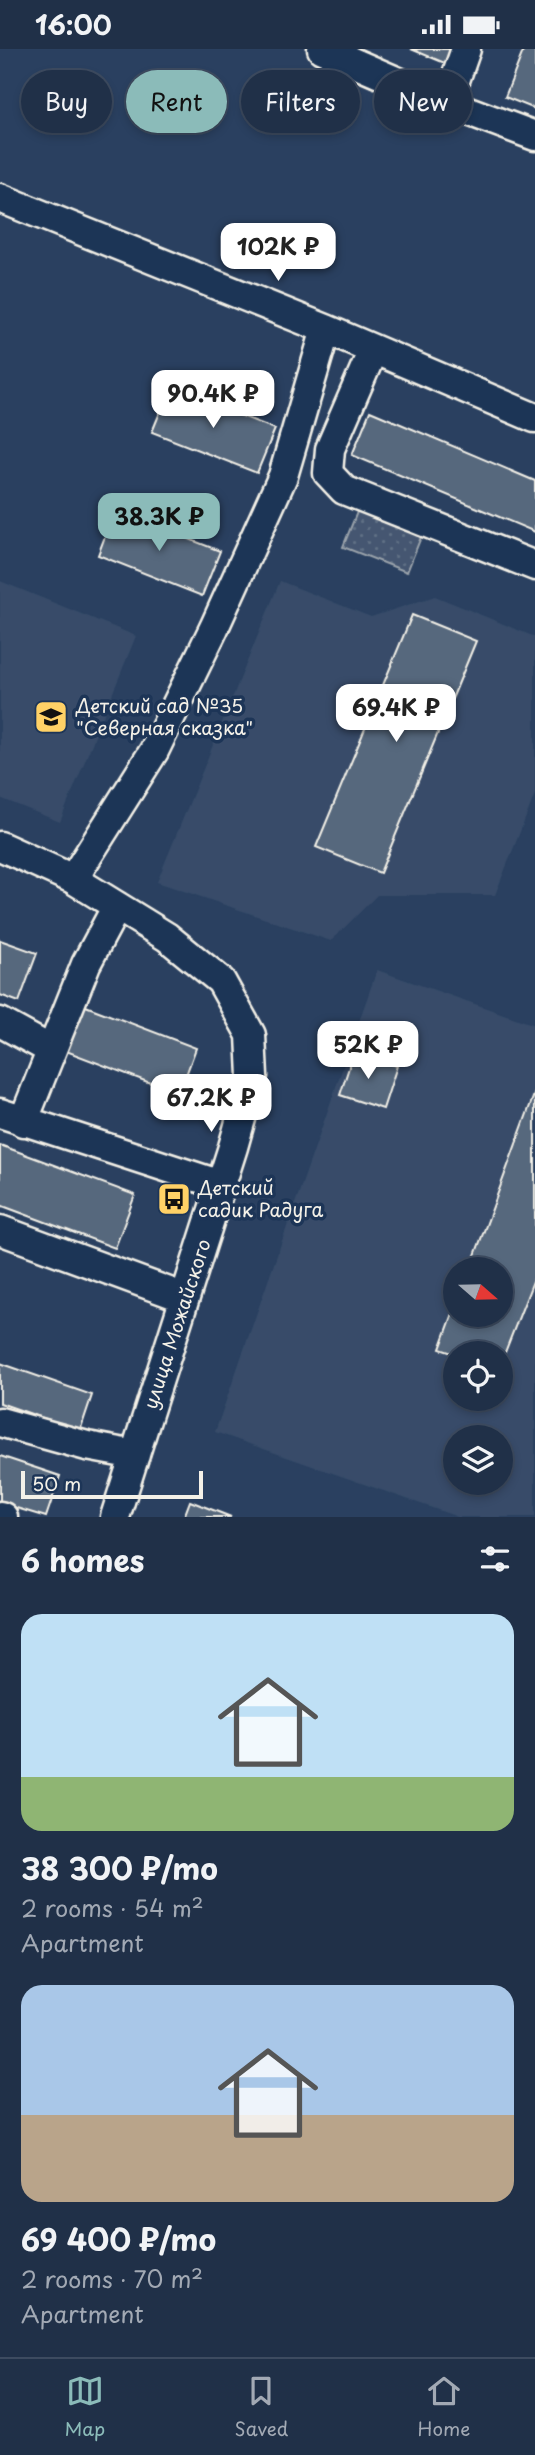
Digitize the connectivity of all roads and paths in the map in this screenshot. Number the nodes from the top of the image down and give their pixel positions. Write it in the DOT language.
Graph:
graph roads {
  1 [pos="323,49"];
  2 [pos="466,49"];
  3 [pos="459,70"];
  4 [pos="374,71"];
  5 [pos="472,112"];
  6 [pos="535,136"];
  7 [pos="0,198"];
  8 [pos="326,329"];
  9 [pos="373,349"];
  10 [pos="535,418"];
  11 [pos="535,566"];
  12 [pos="0,846"];
  13 [pos="73,879"];
  14 [pos="117,906"];
  15 [pos="0,1021"];
  16 [pos="51,1050"];
  17 [pos="12,1117"];
  18 [pos="221,1185"];
  19 [pos="0,1230"];
  20 [pos="185,1298"];
  21 [pos="0,1422"];
  22 [pos="135,1455"];
  23 [pos="115,1517"];
  1 -- 4 [label="street"];
  2 -- 3 [label="street"];
  5 -- 6 [label="street"];
  7 -- 8 [label="street"];
  8 -- 9 [label="street"];
  8 -- 13 [label="street"];
  9 -- 10 [label="street"];
  9 -- 11 [label="street"];
  12 -- 13 [label="street, улица Можайского"];
  13 -- 14 [label="street, улица Можайского"];
  14 -- 16 [label="street"];
  14 -- 18 [label="street, улица Можайского"];
  15 -- 16 [label="street"];
  16 -- 17 [label="street"];
  17 -- 18 [label="street"];
  18 -- 20 [label="street, улица Можайского"];
  19 -- 20 [label="street"];
  20 -- 22 [label="street, улица Можайского"];
  21 -- 22 [label="street"];
  22 -- 23 [label="street, улица Можайского"];
}
